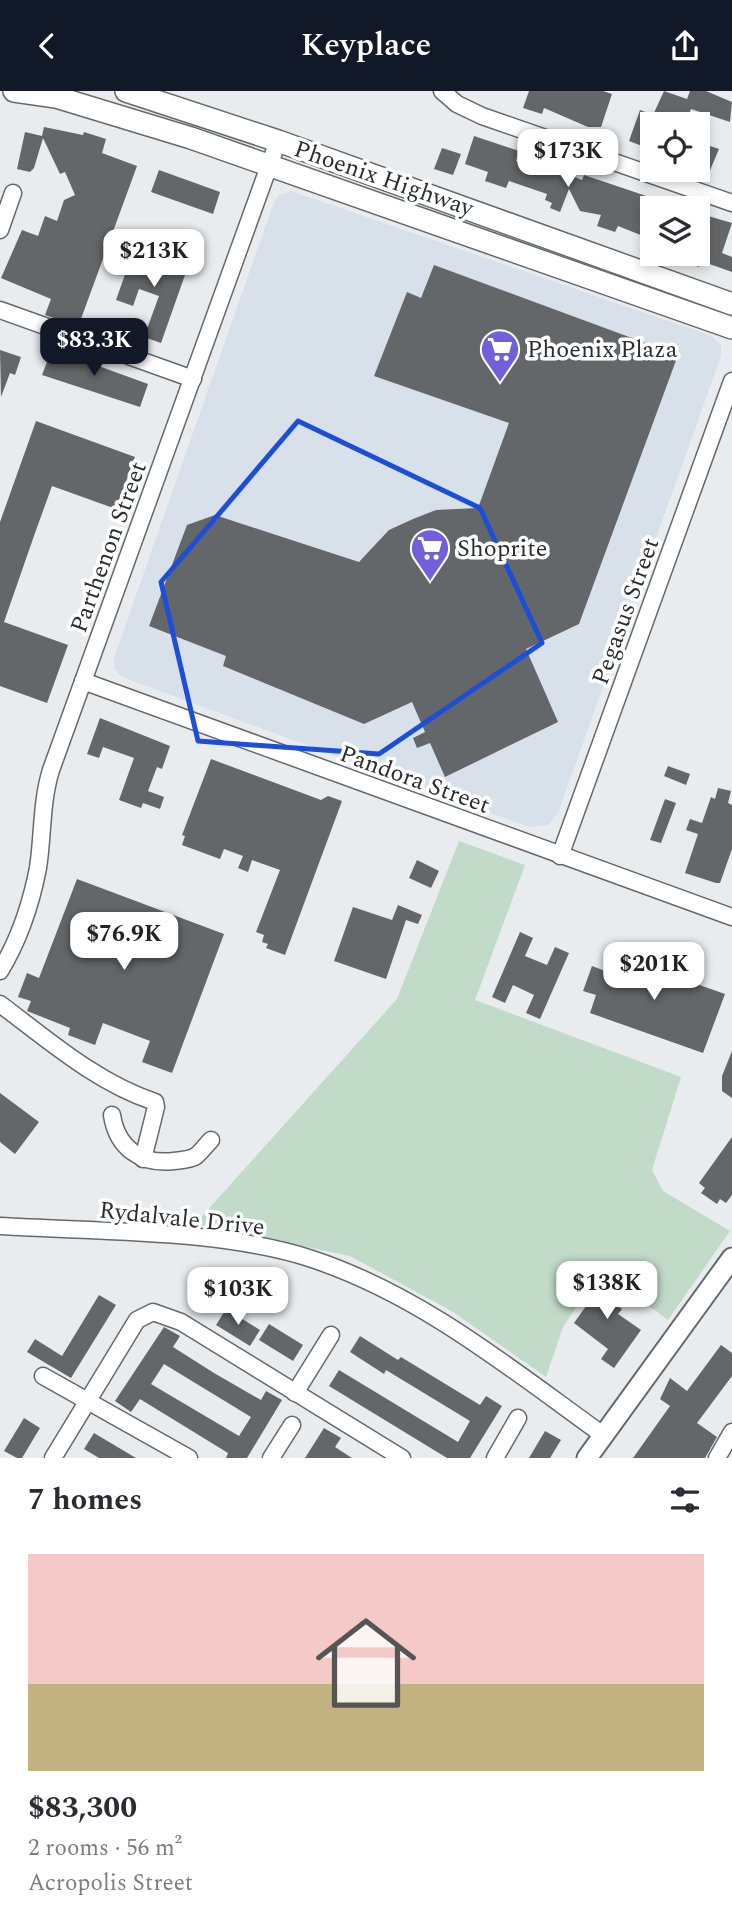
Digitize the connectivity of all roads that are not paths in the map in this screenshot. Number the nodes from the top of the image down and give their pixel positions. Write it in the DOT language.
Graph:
graph roads {
  1 [pos="14,91"];
  2 [pos="126,91"];
  3 [pos="442,91"];
  4 [pos="151,95"];
  5 [pos="142,122"];
  6 [pos="278,141"];
  7 [pos="269,165"];
  8 [pos="13,193"];
  9 [pos="732,203"];
  10 [pos="0,230"];
  11 [pos="732,304"];
  12 [pos="0,310"];
  13 [pos="732,328"];
  14 [pos="193,379"];
  15 [pos="732,381"];
  16 [pos="83,681"];
  17 [pos="560,856"];
  18 [pos="732,917"];
  19 [pos="0,971"];
  20 [pos="0,1004"];
  21 [pos="111,1115"];
  22 [pos="211,1140"];
  23 [pos="143,1159"];
  24 [pos="0,1226"];
  25 [pos="728,1271"];
  26 [pos="331,1335"];
  27 [pos="43,1376"];
  28 [pos="295,1393"];
  29 [pos="89,1399"];
  30 [pos="518,1418"];
  31 [pos="292,1425"];
  32 [pos="603,1435"];
  33 [pos="730,1441"];
  34 [pos="53,1458"];
  35 [pos="189,1458"];
  36 [pos="271,1458"];
  37 [pos="402,1458"];
  38 [pos="495,1458"];
  39 [pos="587,1458"];
  40 [pos="717,1458"];
  1 -- 5 [label="main road, Phoenix Highway"];
  2 -- 4 [label="main road, Phoenix Highway"];
  3 -- 9 [label="street"];
  4 -- 5 [label="street"];
  4 -- 6 [label="main road, Phoenix Highway"];
  5 -- 7 [label="main road, Phoenix Highway"];
  6 -- 7 [label="street, Parthenon Street"];
  6 -- 11 [label="main road, Phoenix Highway"];
  7 -- 13 [label="main road, Phoenix Highway"];
  7 -- 14 [label="street, Parthenon Street"];
  8 -- 10 [label="street"];
  12 -- 14 [label="street"];
  14 -- 16 [label="street, Parthenon Street"];
  15 -- 17 [label="street, Pegasus Street"];
  16 -- 17 [label="street, Pandora Street"];
  16 -- 19 [label="street, Parthenon Street"];
  17 -- 18 [label="street, Pandora Street"];
  20 -- 23 [label="street"];
  21 -- 23 [label="street"];
  22 -- 23 [label="street"];
  24 -- 32 [label="street, Rydalvale Drive"];
  25 -- 32 [label="street"];
  26 -- 28 [label="street"];
  27 -- 29 [label="street"];
  28 -- 29 [label="street"];
  28 -- 37 [label="street"];
  29 -- 34 [label="street"];
  29 -- 35 [label="street"];
  30 -- 38 [label="street"];
  31 -- 36 [label="street"];
  32 -- 39 [label="street"];
  33 -- 40 [label="street"];
}
